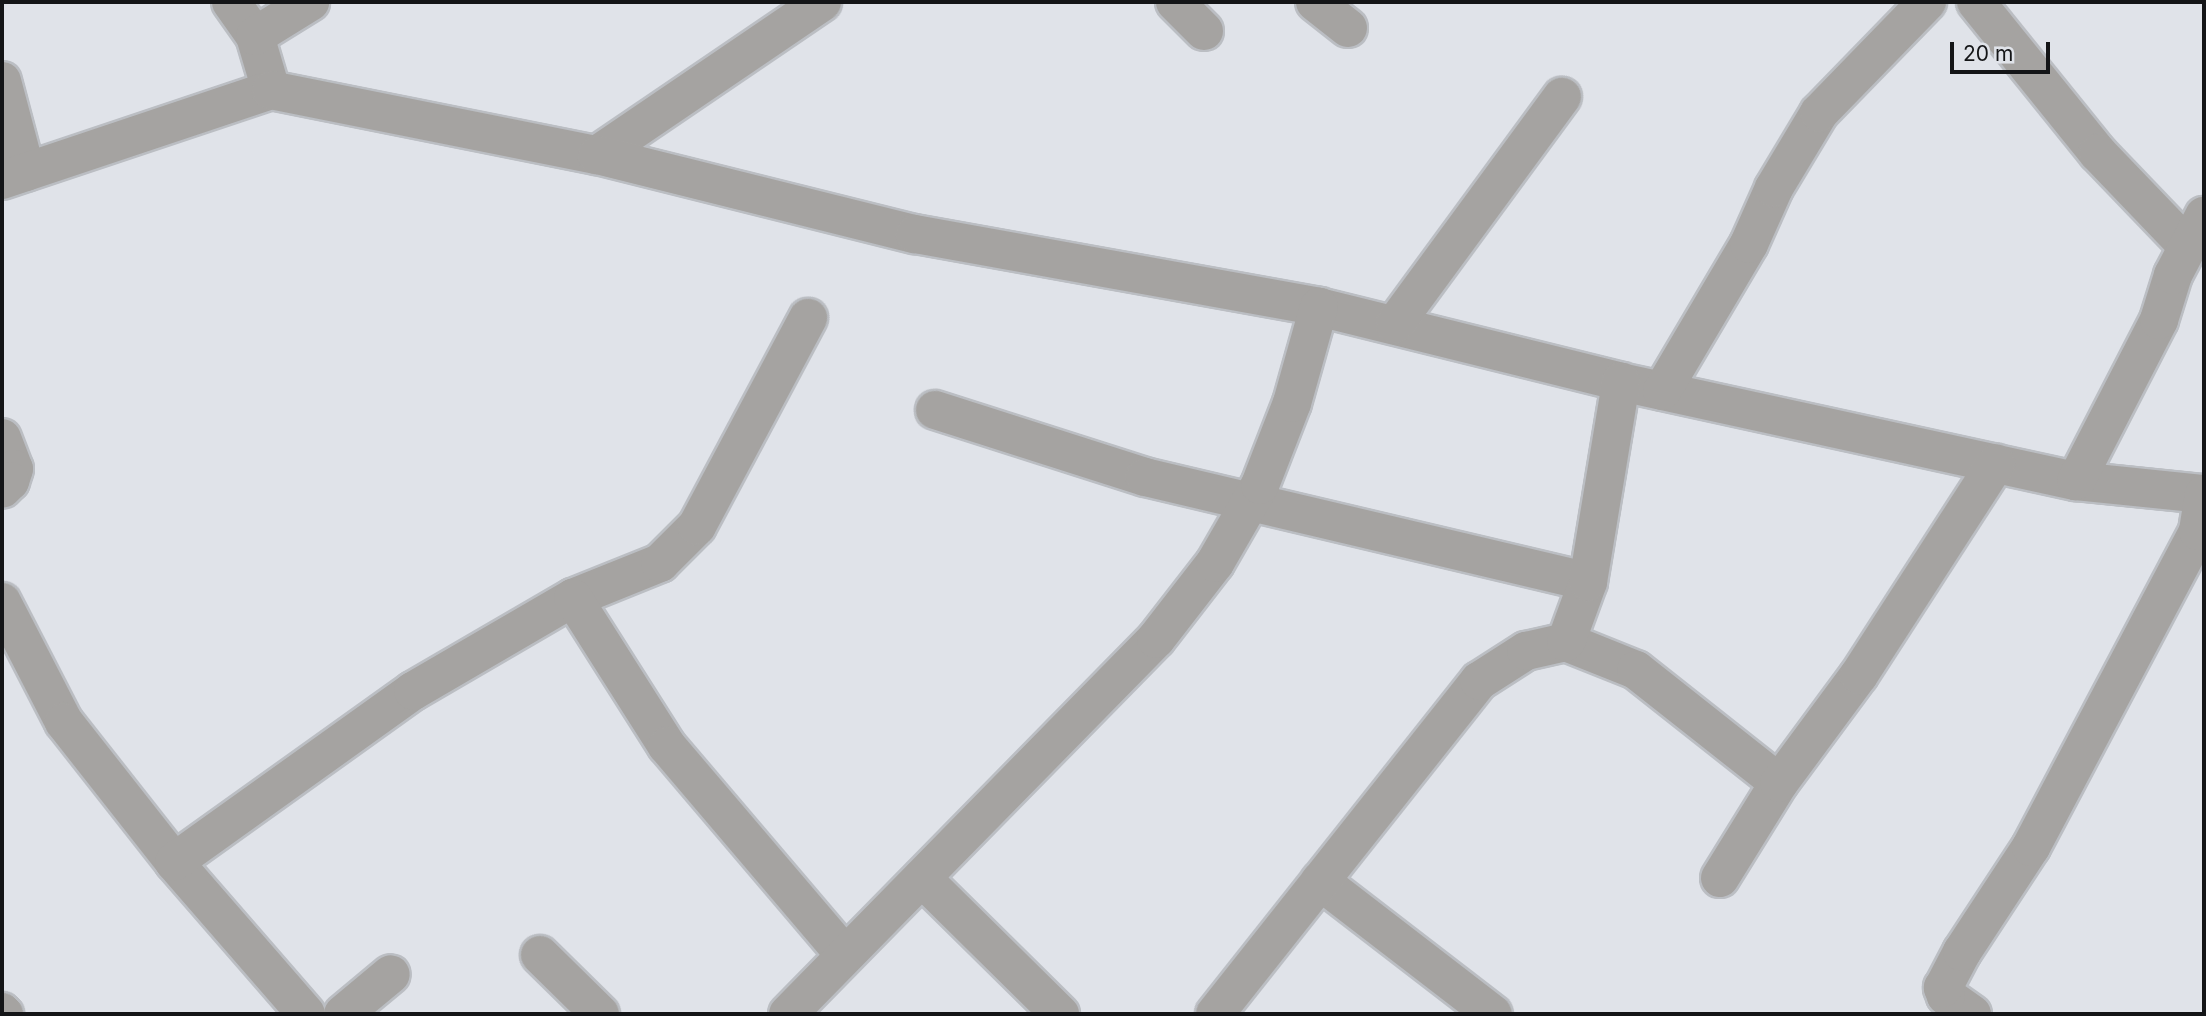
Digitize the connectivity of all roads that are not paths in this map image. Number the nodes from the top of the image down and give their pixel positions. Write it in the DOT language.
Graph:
graph roads {
  1 [pos="231,2"];
  2 [pos="310,2"];
  3 [pos="822,2"];
  4 [pos="1175,2"];
  5 [pos="1315,2"];
  6 [pos="1927,2"];
  7 [pos="1976,2"];
  8 [pos="1348,28"];
  9 [pos="1204,31"];
  10 [pos="255,36"];
  11 [pos="2,81"];
  12 [pos="271,90"];
  13 [pos="1562,97"];
  14 [pos="597,155"];
  15 [pos="14,176"];
  16 [pos="2196,232"];
  17 [pos="1319,307"];
  18 [pos="808,318"];
  19 [pos="1395,324"];
  20 [pos="1621,382"];
  21 [pos="1662,391"];
  22 [pos="935,410"];
  23 [pos="2,438"];
  24 [pos="1996,463"];
  25 [pos="2076,481"];
  26 [pos="2,489"];
  27 [pos="2204,494"];
  28 [pos="1250,502"];
  29 [pos="1588,582"];
  30 [pos="573,598"];
  31 [pos="2,602"];
  32 [pos="1566,642"];
  33 [pos="1779,783"];
  34 [pos="174,862"];
  35 [pos="922,878"];
  36 [pos="1720,878"];
  37 [pos="1320,881"];
  38 [pos="844,954"];
  39 [pos="540,955"];
  40 [pos="391,974"];
  41 [pos="806,1008"];
  42 [pos="306,1014"];
  43 [pos="343,1014"];
  44 [pos="600,1014"];
  45 [pos="1060,1014"];
  46 [pos="1215,1014"];
  47 [pos="1493,1014"];
  48 [pos="1972,1014"];
  1 -- 10 [label="street"];
  2 -- 10 [label="street"];
  3 -- 14 [label="street"];
  4 -- 9 [label="street"];
  5 -- 8 [label="street"];
  6 -- 21 [label="street"];
  7 -- 16 [label="street"];
  10 -- 12 [label="street"];
  11 -- 15 [label="street"];
  12 -- 14 [label="street"];
  12 -- 15 [label="street"];
  13 -- 19 [label="street"];
  14 -- 17 [label="street"];
  16 -- 25 [label="street"];
  17 -- 19 [label="street"];
  17 -- 28 [label="street"];
  18 -- 30 [label="street"];
  19 -- 20 [label="street"];
  20 -- 21 [label="street"];
  20 -- 29 [label="street"];
  21 -- 24 [label="street"];
  22 -- 28 [label="street"];
  23 -- 26 [label="street"];
  24 -- 25 [label="street"];
  24 -- 33 [label="street"];
  25 -- 27 [label="street"];
  27 -- 48 [label="street"];
  28 -- 29 [label="street"];
  28 -- 35 [label="street"];
  29 -- 32 [label="street"];
  30 -- 34 [label="street"];
  30 -- 38 [label="street"];
  31 -- 34 [label="street"];
  32 -- 33 [label="street"];
  32 -- 37 [label="street"];
  33 -- 36 [label="street"];
  34 -- 42 [label="street"];
  35 -- 38 [label="street"];
  35 -- 45 [label="street"];
  37 -- 46 [label="street"];
  37 -- 47 [label="street"];
  38 -- 41 [label="street"];
  39 -- 44 [label="street"];
  40 -- 43 [label="street"];
}
